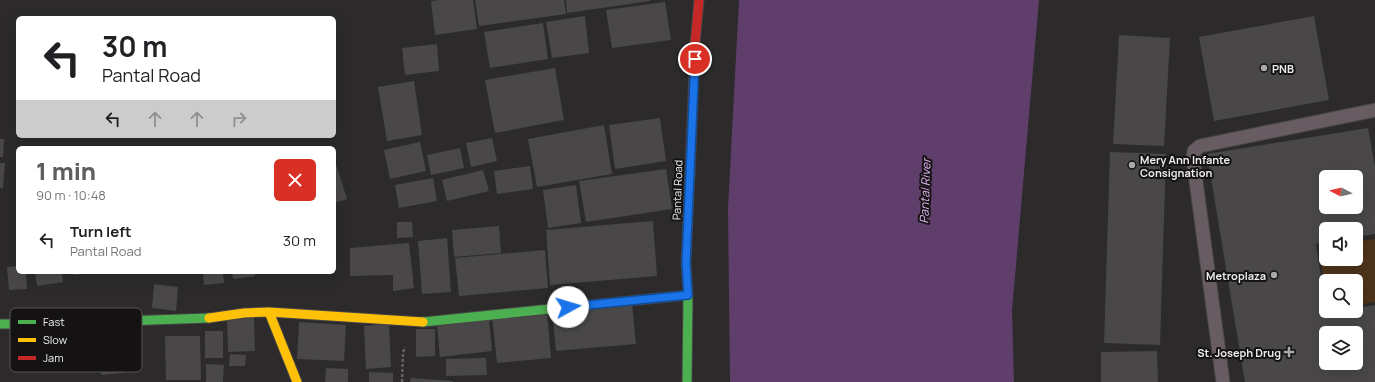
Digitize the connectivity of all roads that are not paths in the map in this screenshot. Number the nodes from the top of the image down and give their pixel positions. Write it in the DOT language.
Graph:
graph roads {
  1 [pos="699,0"];
  2 [pos="1375,110"];
  3 [pos="688,295"];
  4 [pos="269,312"];
  5 [pos="142,321"];
  6 [pos="297,382"];
  7 [pos="687,382"];
  8 [pos="1223,382"];
  1 -- 3 [label="street, Pantal Road"];
  2 -- 8 [label="lane"];
  3 -- 4 [label="street"];
  3 -- 7 [label="street, Pantal Road"];
  4 -- 5 [label="street"];
  4 -- 6 [label="street"];
}
